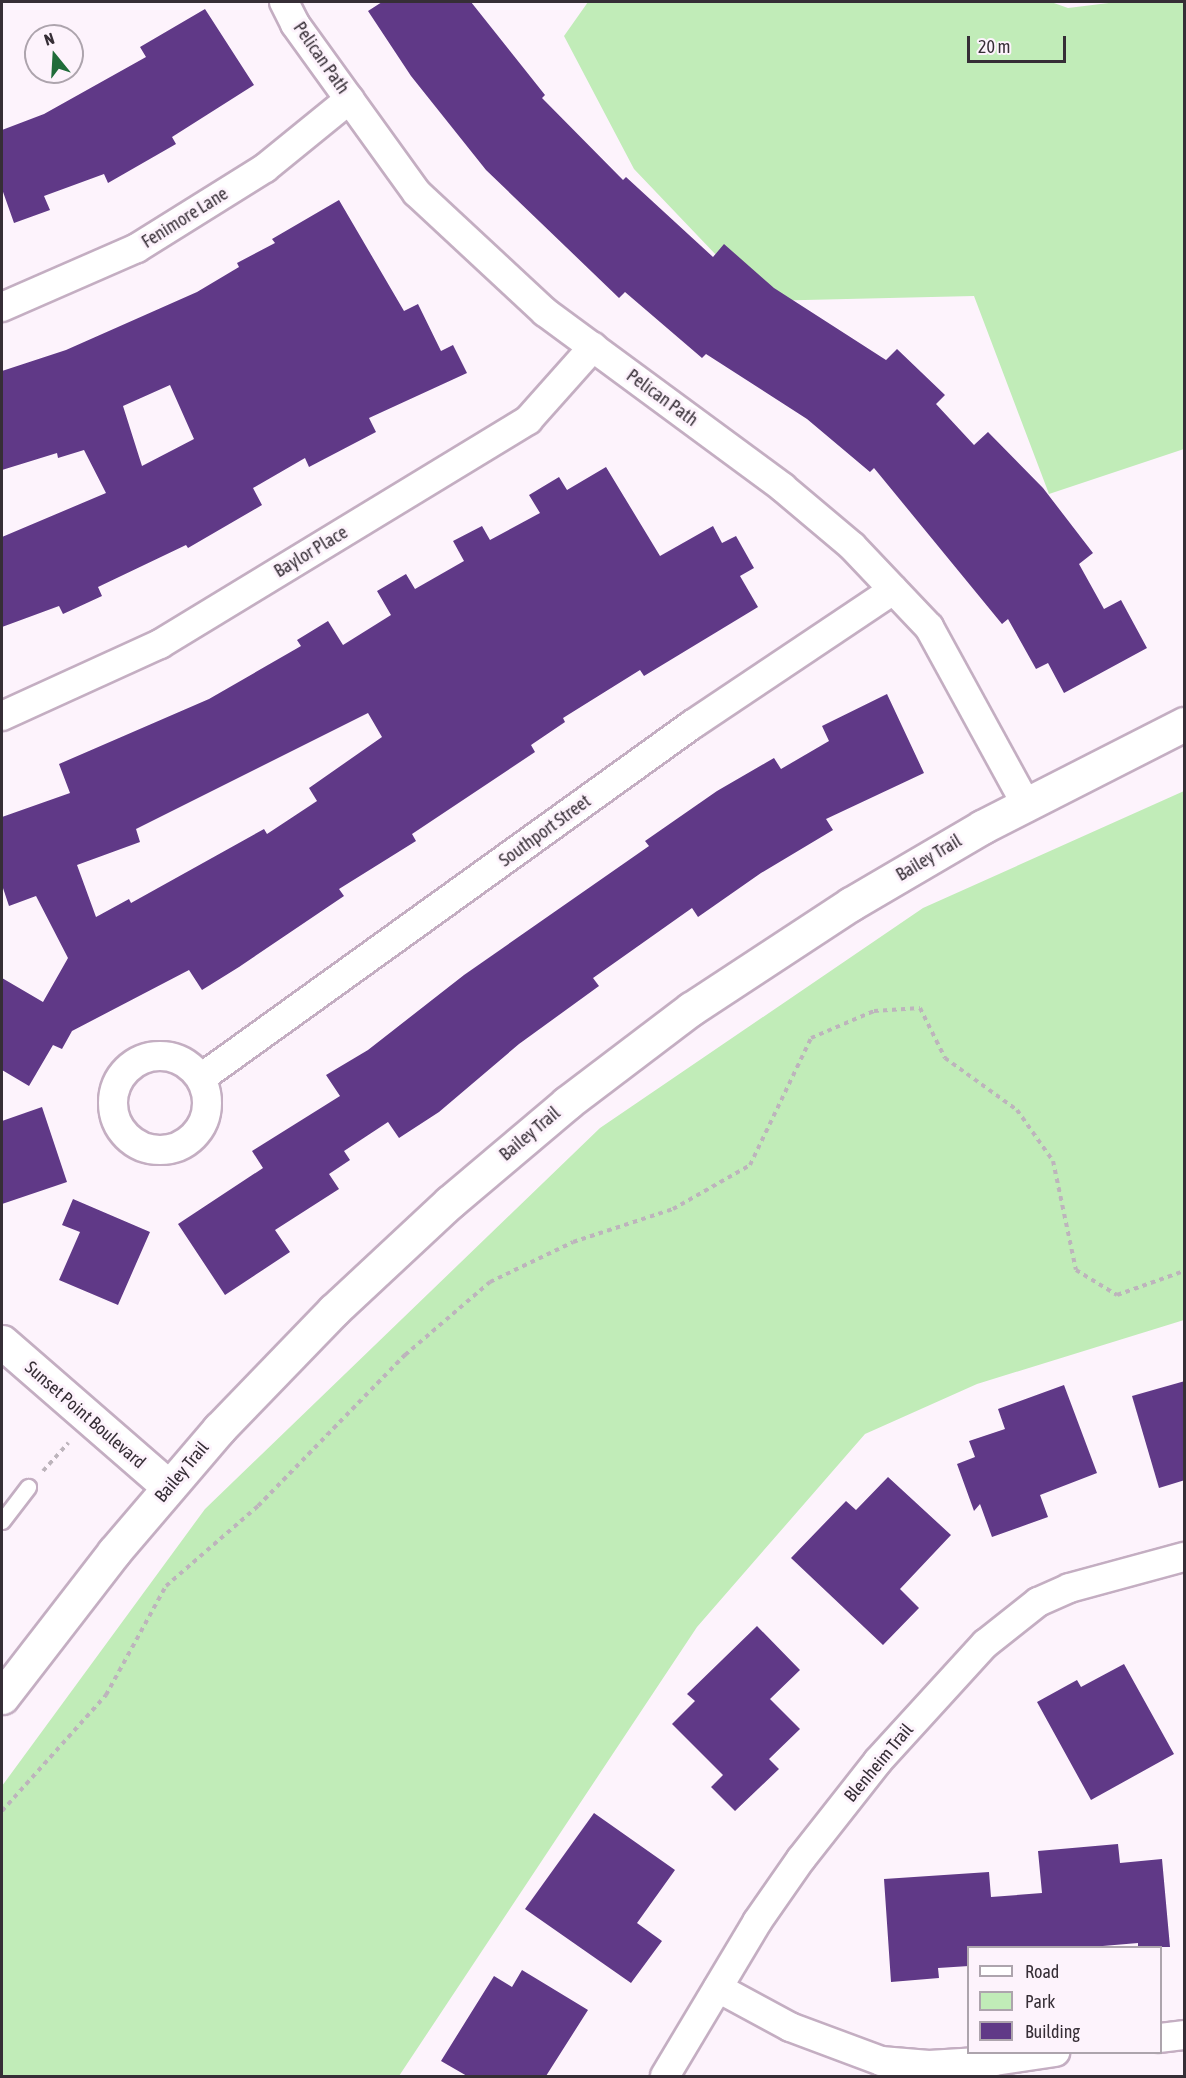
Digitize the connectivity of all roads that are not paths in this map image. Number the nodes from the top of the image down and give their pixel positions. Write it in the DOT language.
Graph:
graph roads {
  1 [pos="284,2"];
  2 [pos="350,99"];
  3 [pos="2,307"];
  4 [pos="593,347"];
  5 [pos="893,590"];
  6 [pos="2,716"];
  7 [pos="1185,724"];
  8 [pos="1026,804"];
  9 [pos="201,1078"];
  10 [pos="2,1342"];
  11 [pos="28,1487"];
  12 [pos="170,1487"];
  13 [pos="2,1521"];
  14 [pos="1185,1557"];
  15 [pos="2,1697"];
  16 [pos="718,1988"];
  17 [pos="1185,2036"];
  18 [pos="1162,2038"];
  19 [pos="1038,2054"];
  20 [pos="665,2076"];
  1 -- 2 [label="street, Pelican Path"];
  2 -- 3 [label="street, Fenimore Lane"];
  2 -- 4 [label="street, Pelican Path"];
  4 -- 5 [label="street, Pelican Path"];
  4 -- 6 [label="street, Baylor Place"];
  5 -- 8 [label="street, Pelican Path"];
  5 -- 9 [label="street, Southport Street"];
  7 -- 8 [label="street, Bailey Trail"];
  8 -- 12 [label="street, Bailey Trail"];
  10 -- 12 [label="street, Sunset Point Boulevard"];
  11 -- 13 [label="lane"];
  12 -- 15 [label="street, Bailey Trail"];
  14 -- 16 [label="street, Blenheim Trail"];
  16 -- 19 [label="street"];
  16 -- 20 [label="street, Blenheim Trail"];
  17 -- 18 [label="street"];
}
